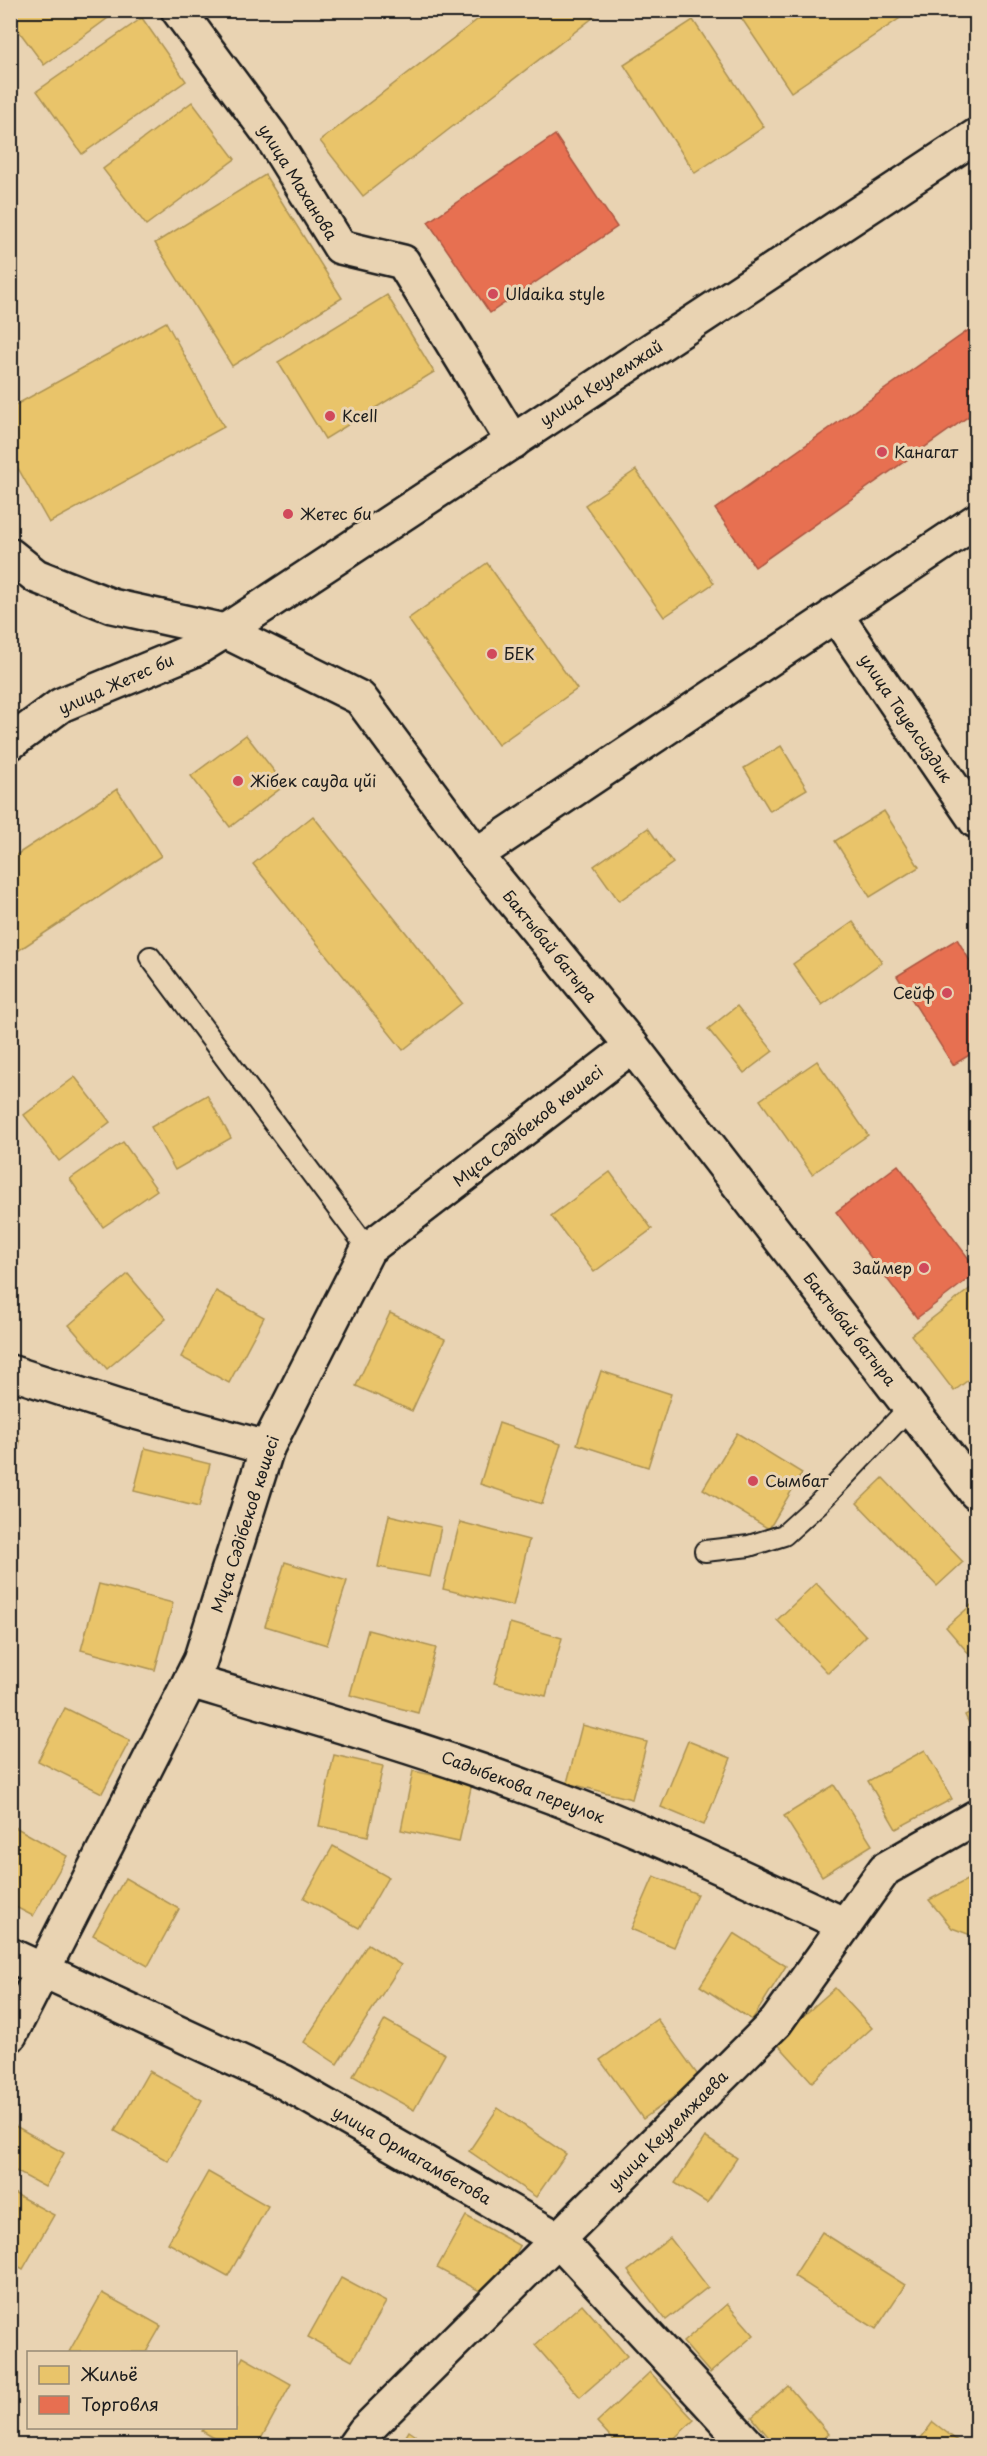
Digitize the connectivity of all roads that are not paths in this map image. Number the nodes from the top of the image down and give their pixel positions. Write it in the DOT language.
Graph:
graph roads {
  1 [pos="178,10"];
  2 [pos="976,136"];
  3 [pos="513,442"];
  4 [pos="976,521"];
  5 [pos="10,555"];
  6 [pos="835,614"];
  7 [pos="225,631"];
  8 [pos="10,743"];
  9 [pos="976,821"];
  10 [pos="476,855"];
  11 [pos="150,957"];
  12 [pos="632,1046"];
  13 [pos="368,1250"];
  14 [pos="10,1372"];
  15 [pos="910,1407"];
  16 [pos="267,1448"];
  17 [pos="976,1493"];
  18 [pos="705,1551"];
  19 [pos="190,1681"];
  20 [pos="976,1817"];
  21 [pos="845,1925"];
  22 [pos="10,1954"];
  23 [pos="44,1971"];
  24 [pos="10,2035"];
  25 [pos="558,2239"];
  26 [pos="354,2445"];
  27 [pos="748,2445"];
  1 -- 3 [label="street, улица Маханова"];
  2 -- 3 [label="street, улица Кеулемжай"];
  3 -- 7 [label="street, улица Кеулемжай"];
  4 -- 6 [label="street"];
  5 -- 7 [label="street, Бактыбай батыра"];
  6 -- 9 [label="street, улица Тауелсиздик"];
  6 -- 10 [label="street"];
  7 -- 8 [label="street, улица Жетес би"];
  7 -- 10 [label="street, Бактыбай батыра"];
  10 -- 12 [label="street, Бактыбай батыра"];
  11 -- 13 [label="lane"];
  12 -- 13 [label="street, Мұса Сәдібеков көшесі"];
  12 -- 15 [label="street, Бактыбай батыра"];
  13 -- 16 [label="street, Мұса Сәдібеков көшесі"];
  14 -- 16 [label="street"];
  15 -- 17 [label="street, Бактыбай батыра"];
  15 -- 18 [label="lane"];
  16 -- 19 [label="street, Мұса Сәдібеков көшесі"];
  19 -- 21 [label="street, Садыбекова переулок"];
  19 -- 23 [label="street, Мұса Сәдібеков көшесі"];
  20 -- 21 [label="street, улица Кеулемжаева"];
  21 -- 25 [label="street, улица Кеулемжаева"];
  22 -- 23 [label="street, улица Ормагамбетова"];
  23 -- 24 [label="street, Мұса Сәдібеков көшесі"];
  23 -- 25 [label="street, улица Ормагамбетова"];
  25 -- 26 [label="street, улица Кеулемжаева"];
  25 -- 27 [label="street, улица Ормагамбетова"];
}
